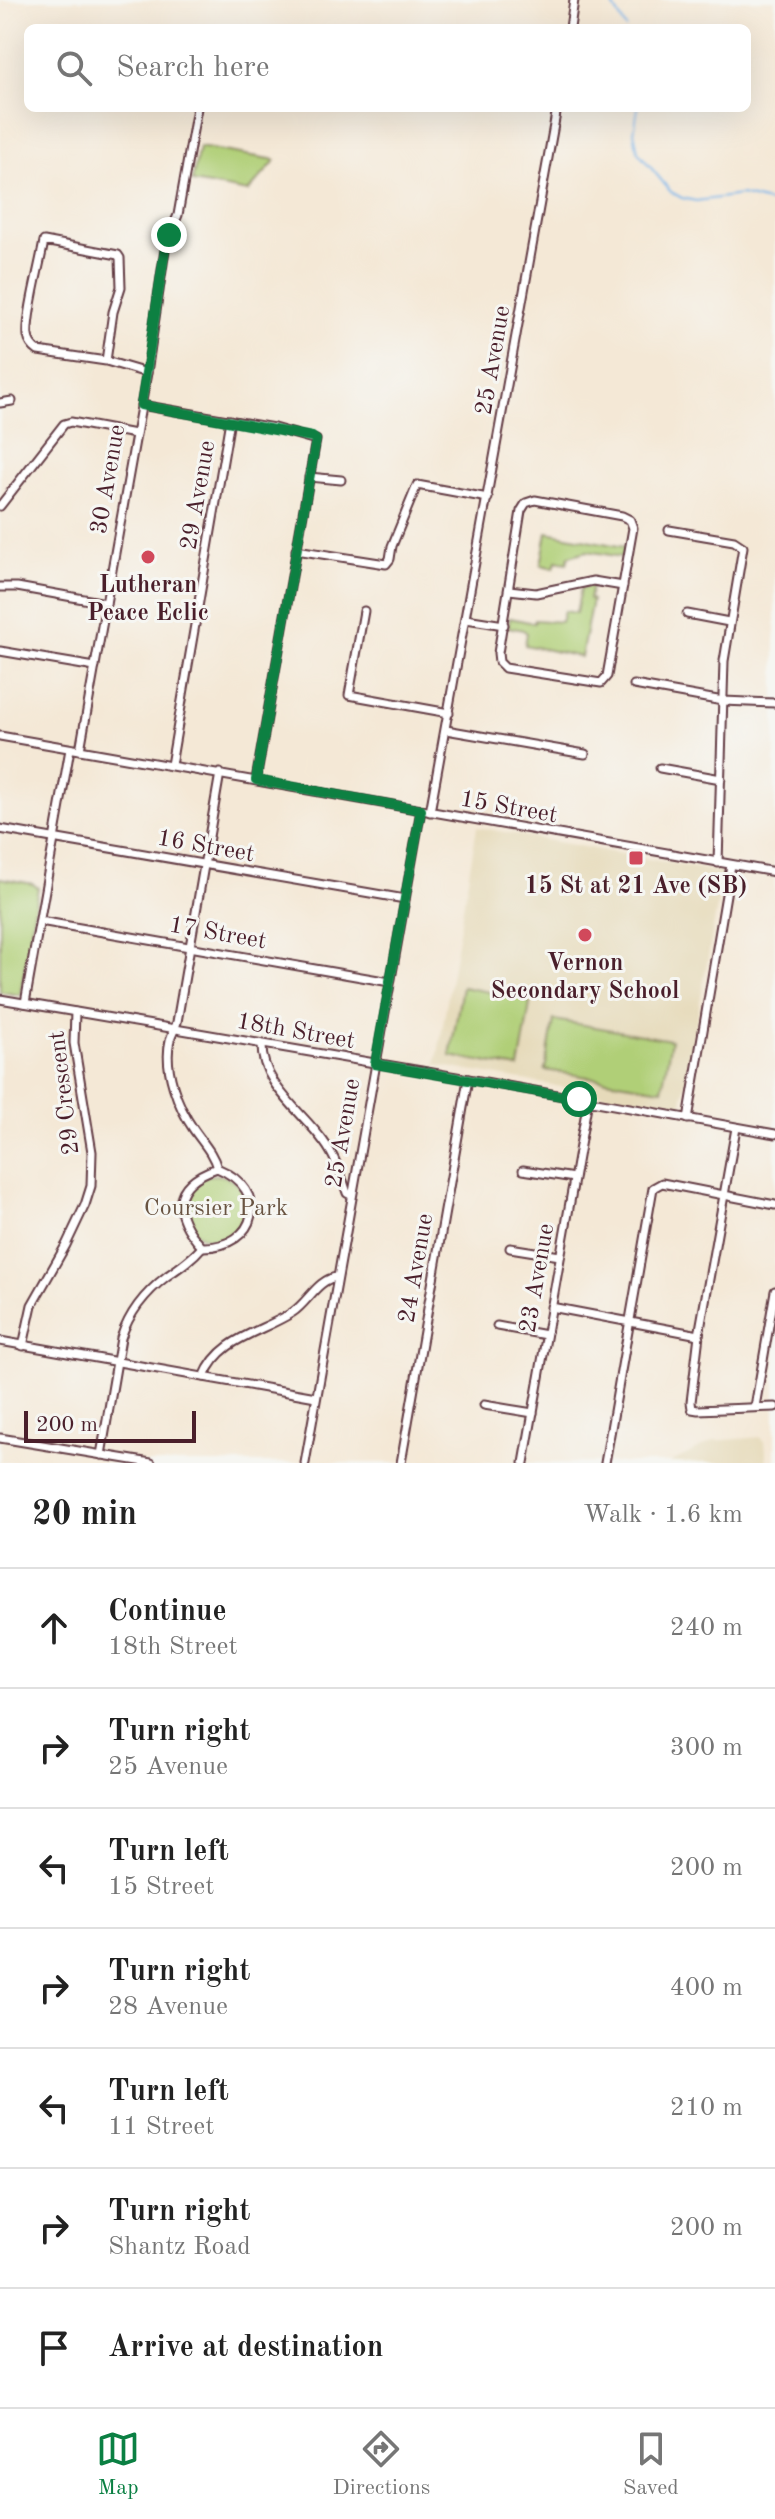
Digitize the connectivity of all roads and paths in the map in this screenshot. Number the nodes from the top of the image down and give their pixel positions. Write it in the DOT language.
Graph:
graph roads {
  1 [pos="574,0"];
  2 [pos="571,24"];
  3 [pos="196,112"];
  4 [pos="556,112"];
  5 [pos="106,361"];
  6 [pos="147,373"];
  7 [pos="12,401"];
  8 [pos="0,403"];
  9 [pos="141,405"];
  10 [pos="230,420"];
  11 [pos="135,434"];
  12 [pos="309,477"];
  13 [pos="341,480"];
  14 [pos="488,498"];
  15 [pos="0,506"];
  16 [pos="669,530"];
  17 [pos="296,550"];
  18 [pos="623,586"];
  19 [pos="0,587"];
  20 [pos="509,590"];
  21 [pos="106,603"];
  22 [pos="364,611"];
  23 [pos="687,614"];
  24 [pos="466,619"];
  25 [pos="729,622"];
  26 [pos="504,625"];
  27 [pos="0,651"];
  28 [pos="95,667"];
  29 [pos="634,685"];
  30 [pos="723,701"];
  31 [pos="775,703"];
  32 [pos="449,713"];
  33 [pos="446,730"];
  34 [pos="0,736"];
  35 [pos="70,749"];
  36 [pos="80,750"];
  37 [pos="585,754"];
  38 [pos="171,765"];
  39 [pos="660,768"];
  40 [pos="220,773"];
  41 [pos="721,779"];
  42 [pos="256,780"];
  43 [pos="426,811"];
  44 [pos="0,829"];
  45 [pos="55,839"];
  46 [pos="718,863"];
  47 [pos="203,865"];
  48 [pos="731,865"];
  49 [pos="775,872"];
  50 [pos="405,899"];
  51 [pos="40,921"];
  52 [pos="189,948"];
  53 [pos="390,982"];
  54 [pos="0,999"];
  55 [pos="25,1003"];
  56 [pos="75,1012"];
  57 [pos="175,1030"];
  58 [pos="262,1045"];
  59 [pos="375,1064"];
  60 [pos="468,1079"];
  61 [pos="588,1100"];
  62 [pos="688,1119"];
  63 [pos="736,1128"];
  64 [pos="775,1134"];
  65 [pos="217,1168"];
  66 [pos="523,1170"];
  67 [pos="574,1178"];
  68 [pos="724,1194"];
  69 [pos="351,1195"];
  70 [pos="775,1205"];
  71 [pos="202,1247"];
  72 [pos="510,1248"];
  73 [pos="560,1256"];
  74 [pos="337,1277"];
  75 [pos="775,1291"];
  76 [pos="551,1307"];
  77 [pos="772,1321"];
  78 [pos="630,1322"];
  79 [pos="497,1326"];
  80 [pos="546,1335"];
  81 [pos="699,1335"];
  82 [pos="0,1341"];
  83 [pos="23,1346"];
  84 [pos="117,1363"];
  85 [pos="204,1377"];
  86 [pos="316,1397"];
  87 [pos="484,1405"];
  88 [pos="755,1407"];
  89 [pos="775,1407"];
  90 [pos="533,1413"];
  91 [pos="0,1438"];
  92 [pos="101,1455"];
  93 [pos="151,1463"];
  94 [pos="305,1463"];
  95 [pos="401,1463"];
  96 [pos="524,1463"];
  97 [pos="605,1463"];
  1 -- 2 [label="street"];
  3 -- 6 [label="street, 30 Avenue"];
  4 -- 14 [label="street, 25 Avenue"];
  5 -- 5 [label="street"];
  5 -- 6 [label="street"];
  6 -- 9 [label="street, 30 Avenue"];
  7 -- 8 [label="street"];
  9 -- 10 [label="street"];
  9 -- 11 [label="street, 30 Avenue"];
  10 -- 12 [label="street"];
  10 -- 38 [label="street, 29 Avenue"];
  11 -- 15 [label="street"];
  11 -- 21 [label="street, 30 Avenue"];
  12 -- 13 [label="street"];
  12 -- 17 [label="street"];
  14 -- 17 [label="street"];
  14 -- 24 [label="street, 25 Avenue"];
  16 -- 25 [label="street"];
  17 -- 42 [label="street"];
  18 -- 20 [label="street"];
  18 -- 20 [label="street"];
  18 -- 26 [label="street"];
  19 -- 21 [label="street"];
  20 -- 26 [label="street"];
  21 -- 28 [label="street, 30 Avenue"];
  22 -- 32 [label="street"];
  23 -- 25 [label="street"];
  24 -- 26 [label="street"];
  24 -- 32 [label="street, 25 Avenue"];
  25 -- 30 [label="street"];
  27 -- 28 [label="street"];
  28 -- 36 [label="street, 30 Avenue"];
  29 -- 30 [label="street"];
  30 -- 31 [label="street"];
  30 -- 41 [label="street"];
  32 -- 33 [label="street, 25 Avenue"];
  33 -- 37 [label="street"];
  33 -- 43 [label="street, 25 Avenue"];
  34 -- 35 [label="street, 15 Street"];
  35 -- 36 [label="street, 15 Street"];
  35 -- 45 [label="street"];
  36 -- 38 [label="street, 15 Street"];
  38 -- 40 [label="street, 15 Street"];
  39 -- 41 [label="street"];
  40 -- 42 [label="street, 15 Street"];
  40 -- 47 [label="street"];
  41 -- 46 [label="street"];
  42 -- 43 [label="street, 15 Street"];
  43 -- 46 [label="street, 15 Street"];
  43 -- 50 [label="street, 25 Avenue"];
  44 -- 45 [label="street, 16 Street"];
  45 -- 47 [label="street, 16 Street"];
  45 -- 51 [label="street"];
  46 -- 48 [label="street, 15 Street"];
  47 -- 50 [label="street, 16 Street"];
  47 -- 52 [label="street"];
  48 -- 49 [label="street, 15 Street"];
  48 -- 62 [label="street"];
  50 -- 53 [label="street, 25 Avenue"];
  51 -- 52 [label="street, 17 Street"];
  51 -- 55 [label="street"];
  52 -- 53 [label="street, 17 Street"];
  52 -- 57 [label="street"];
  53 -- 59 [label="street, 25 Avenue"];
  54 -- 55 [label="street, 18th Street"];
  55 -- 56 [label="street, 18th Street"];
  56 -- 57 [label="street, 18th Street"];
  56 -- 83 [label="street, 29 Crescent"];
  57 -- 58 [label="street, 18th Street"];
  57 -- 65 [label="street"];
  58 -- 59 [label="street, 18th Street"];
  58 -- 69 [label="street"];
  59 -- 60 [label="street, 18th Street"];
  59 -- 69 [label="street, 25 Avenue"];
  60 -- 61 [label="street, 18th Street"];
  60 -- 95 [label="street, 24 Avenue"];
  61 -- 62 [label="street, 18th Street"];
  61 -- 67 [label="street, 23 Avenue"];
  62 -- 63 [label="street, 18th Street"];
  63 -- 64 [label="street, 18th Street"];
  63 -- 68 [label="street"];
  65 -- 71 [label="street"];
  65 -- 71 [label="street"];
  66 -- 67 [label="street"];
  67 -- 73 [label="street, 23 Avenue"];
  68 -- 70 [label="street"];
  68 -- 78 [label="street"];
  68 -- 81 [label="street"];
  69 -- 74 [label="street, 25 Avenue"];
  71 -- 84 [label="street"];
  72 -- 73 [label="street"];
  73 -- 76 [label="street, 23 Avenue"];
  74 -- 85 [label="street"];
  74 -- 86 [label="street, 25 Avenue"];
  75 -- 77 [label="street"];
  76 -- 78 [label="street"];
  76 -- 80 [label="street, 23 Avenue"];
  77 -- 88 [label="street"];
  78 -- 81 [label="street"];
  78 -- 97 [label="street"];
  79 -- 80 [label="street"];
  80 -- 90 [label="street, 23 Avenue"];
  81 -- 88 [label="street"];
  82 -- 83 [label="street"];
  83 -- 84 [label="street"];
  84 -- 85 [label="street"];
  84 -- 92 [label="street"];
  85 -- 86 [label="street"];
  86 -- 94 [label="street, 25 Avenue"];
  87 -- 90 [label="street"];
  88 -- 89 [label="street"];
  90 -- 96 [label="street, 23 Avenue"];
  91 -- 92 [label="street"];
  92 -- 93 [label="street"];
}
